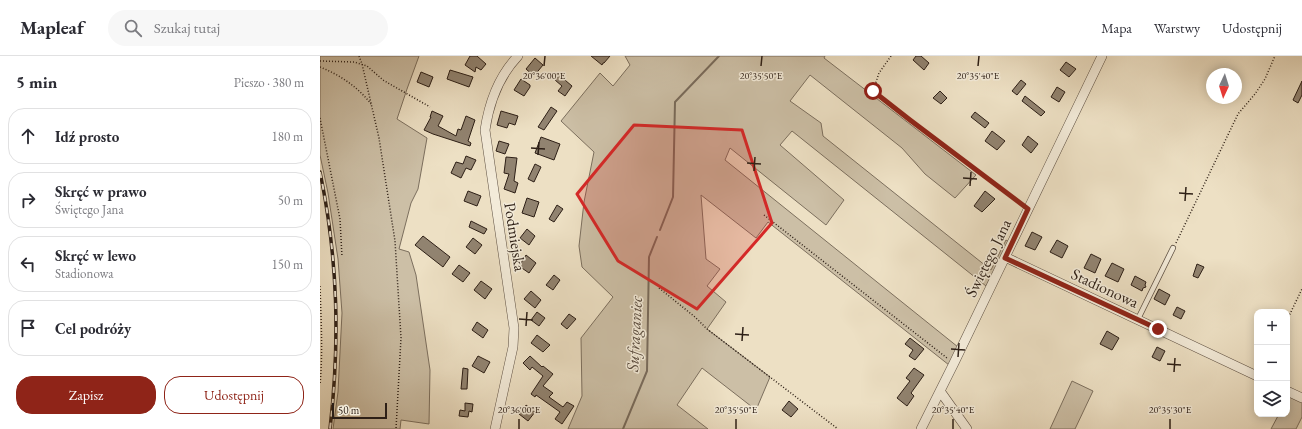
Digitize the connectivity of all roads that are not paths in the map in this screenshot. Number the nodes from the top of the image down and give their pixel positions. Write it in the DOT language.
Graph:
graph roads {
  1 [pos="518,56"];
  2 [pos="1100,57"];
  3 [pos="1173,248"];
  4 [pos="1005,258"];
  5 [pos="1138,319"];
  6 [pos="1254,375"];
  7 [pos="940,391"];
  8 [pos="1290,392"];
  9 [pos="1302,398"];
  10 [pos="495,429"];
  11 [pos="921,429"];
  12 [pos="967,429"];
  1 -- 10 [label="street, Podmiejska"];
  2 -- 4 [label="street, Świętego Jana"];
  3 -- 5 [label="lane"];
  4 -- 5 [label="street, Stadionowa"];
  4 -- 7 [label="street, Świętego Jana"];
  5 -- 6 [label="street, Stadionowa"];
  7 -- 11 [label="street, Świętego Jana"];
  7 -- 12 [label="street"];
  8 -- 9 [label="street"];
}
